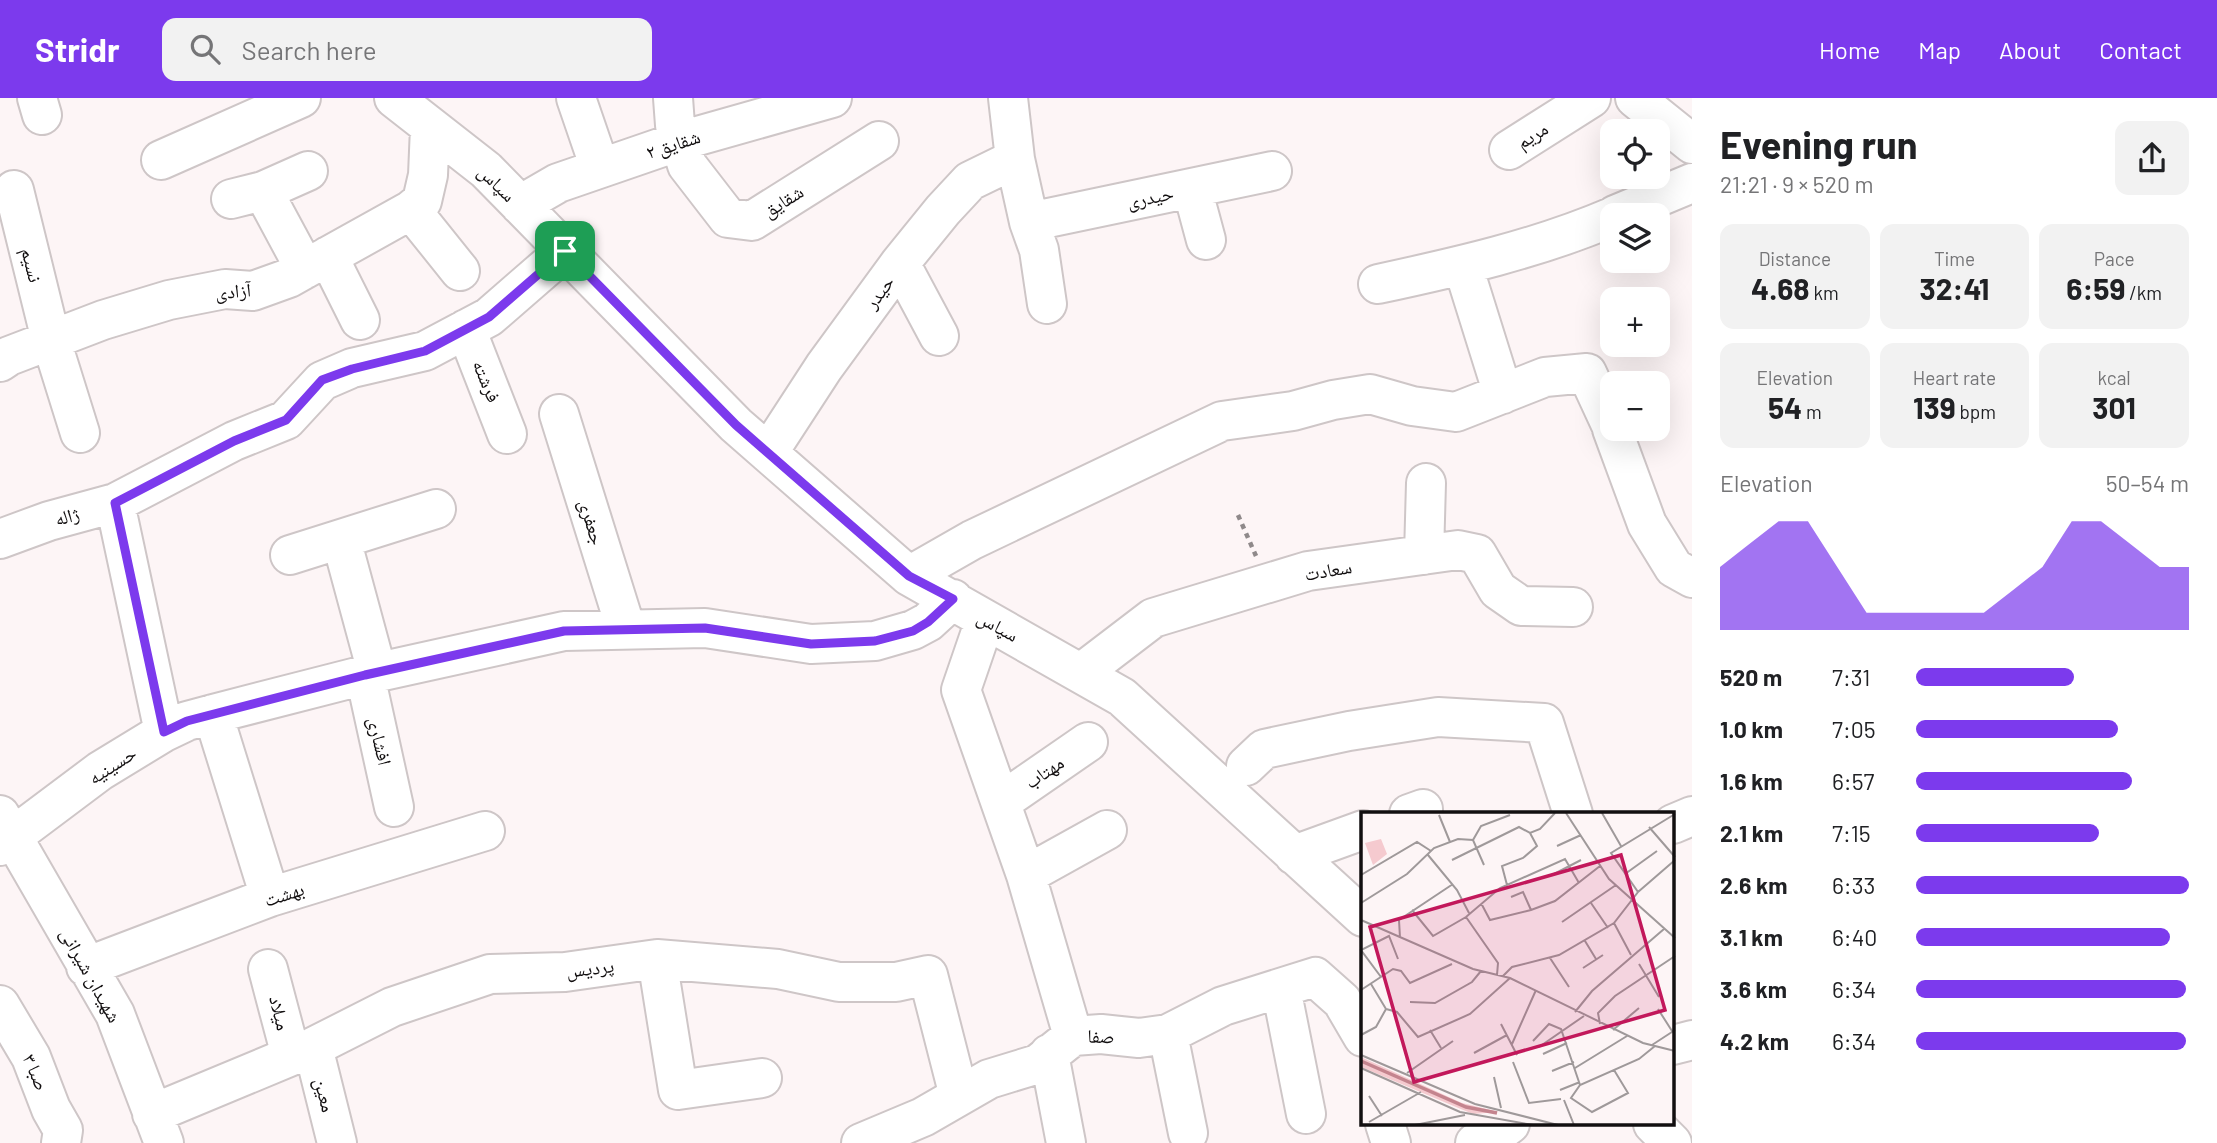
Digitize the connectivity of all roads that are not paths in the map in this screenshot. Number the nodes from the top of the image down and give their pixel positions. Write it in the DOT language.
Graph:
graph roads {
  1 [pos="301,98"];
  2 [pos="394,98"];
  3 [pos="576,98"];
  4 [pos="673,98"];
  5 [pos="832,98"];
  6 [pos="1008,98"];
  7 [pos="1591,98"];
  8 [pos="1635,98"];
  9 [pos="430,127"];
  10 [pos="680,141"];
  11 [pos="879,141"];
  12 [pos="1692,144"];
  13 [pos="1509,150"];
  14 [pos="1015,159"];
  15 [pos="161,160"];
  16 [pos="600,168"];
  17 [pos="308,171"];
  18 [pos="1272,171"];
  19 [pos="1692,183"];
  20 [pos="1192,188"];
  21 [pos="14,190"];
  22 [pos="1645,203"];
  23 [pos="520,205"];
  24 [pos="411,210"];
  25 [pos="1028,222"];
  26 [pos="1600,222"];
  27 [pos="1206,240"];
  28 [pos="565,251"];
  29 [pos="317,262"];
  30 [pos="901,263"];
  31 [pos="1463,266"];
  32 [pos="460,271"];
  33 [pos="1378,284"];
  34 [pos="1047,304"];
  35 [pos="360,320"];
  36 [pos="466,329"];
  37 [pos="940,335"];
  38 [pos="51,340"];
  39 [pos="0,362"];
  40 [pos="1503,394"];
  41 [pos="1600,402"];
  42 [pos="559,414"];
  43 [pos="80,433"];
  44 [pos="508,434"];
  45 [pos="1617,441"];
  46 [pos="768,453"];
  47 [pos="1426,483"];
  48 [pos="115,503"];
  49 [pos="436,509"];
  50 [pos="341,538"];
  51 [pos="0,539"];
  52 [pos="290,555"];
  53 [pos="1424,555"];
  54 [pos="909,576"];
  55 [pos="1692,578"];
  56 [pos="953,599"];
  57 [pos="1573,607"];
  58 [pos="985,620"];
  59 [pos="626,629"];
  60 [pos="1081,673"];
  61 [pos="371,674"];
  62 [pos="213,714"];
  63 [pos="164,732"];
  64 [pos="1088,742"];
  65 [pos="1246,766"];
  66 [pos="1000,802"];
  67 [pos="394,807"];
  68 [pos="1572,812"];
  69 [pos="1692,817"];
  70 [pos="1674,824"];
  71 [pos="1107,830"];
  72 [pos="485,831"];
  73 [pos="5,832"];
  74 [pos="1361,832"];
  75 [pos="1294,855"];
  76 [pos="1026,875"];
  77 [pos="270,897"];
  78 [pos="1361,915"];
  79 [pos="657,959"];
  80 [pos="86,967"];
  81 [pos="268,969"];
  82 [pos="1298,983"];
  83 [pos="3,1015"];
  84 [pos="1168,1034"];
  85 [pos="1361,1034"];
  86 [pos="1692,1040"];
  87 [pos="1061,1045"];
  88 [pos="1674,1045"];
  89 [pos="302,1051"];
  90 [pos="762,1078"];
  91 [pos="959,1096"];
  92 [pos="1306,1114"];
  93 [pos="1386,1126"];
  94 [pos="1507,1126"];
  95 [pos="1655,1126"];
  96 [pos="158,1128"];
  97 [pos="1188,1133"];
  98 [pos="61,1143"];
  99 [pos="337,1143"];
  100 [pos="861,1143"];
  101 [pos="1066,1143"];
  102 [pos="1391,1143"];
  103 [pos="1475,1143"];
  104 [pos="1672,1143"];
  1 -- 15 [label="street"];
  2 -- 9 [label="street, سپاس"];
  3 -- 16 [label="street"];
  4 -- 10 [label="street, شقایق"];
  5 -- 10 [label="street, شقایق ۲"];
  6 -- 14 [label="street"];
  7 -- 13 [label="street, مریم"];
  8 -- 12 [label="street"];
  9 -- 23 [label="street, سپاس"];
  9 -- 24 [label="street"];
  10 -- 11 [label="street, شقایق"];
  10 -- 16 [label="street, شقایق ۲"];
  14 -- 25 [label="street"];
  14 -- 30 [label="street, حیدر"];
  16 -- 23 [label="street, شقایق ۲"];
  17 -- 29 [label="street"];
  18 -- 20 [label="street, حیدری"];
  19 -- 22 [label="street"];
  20 -- 25 [label="street, حیدری"];
  20 -- 27 [label="street"];
  21 -- 38 [label="street, نسیم"];
  23 -- 28 [label="street, سپاس"];
  24 -- 29 [label="street, آزادی"];
  24 -- 32 [label="street"];
  25 -- 34 [label="street"];
  26 -- 31 [label="street"];
  28 -- 36 [label="street, ژاله"];
  28 -- 46 [label="street, سپاس"];
  29 -- 35 [label="street"];
  29 -- 38 [label="street, آزادی"];
  30 -- 37 [label="street"];
  30 -- 46 [label="street, حیدر"];
  31 -- 33 [label="street"];
  31 -- 40 [label="street"];
  36 -- 44 [label="street, فرشته"];
  36 -- 48 [label="street, ژاله"];
  38 -- 39 [label="street, آزادی"];
  38 -- 43 [label="street, نسیم"];
  40 -- 41 [label="street"];
  40 -- 54 [label="street"];
  42 -- 59 [label="street, جعفری"];
  45 -- 55 [label="street"];
  46 -- 54 [label="street, سپاس"];
  47 -- 53 [label="street"];
  48 -- 51 [label="street, ژاله"];
  48 -- 63 [label="street"];
  49 -- 50 [label="street"];
  50 -- 52 [label="street"];
  50 -- 61 [label="street, افشاری"];
  53 -- 57 [label="street, سعادت"];
  53 -- 60 [label="street, سعادت"];
  54 -- 56 [label="street, سپاس"];
  56 -- 58 [label="street, سپاس"];
  56 -- 59 [label="street, حسینیه"];
  58 -- 60 [label="street, سپاس"];
  58 -- 66 [label="street"];
  59 -- 61 [label="street, حسینیه"];
  60 -- 75 [label="street, سپاس"];
  61 -- 62 [label="street, حسینیه"];
  61 -- 67 [label="street, افشاری"];
  62 -- 63 [label="street, حسینیه"];
  62 -- 77 [label="street"];
  63 -- 73 [label="street, حسینیه"];
  64 -- 66 [label="street, مهتاب"];
  65 -- 68 [label="street"];
  66 -- 76 [label="street"];
  69 -- 70 [label="street"];
  71 -- 76 [label="street"];
  72 -- 77 [label="street, بهشت"];
  73 -- 80 [label="street, شهیدان شیرانی"];
  74 -- 75 [label="street"];
  75 -- 78 [label="street, سپاس"];
  76 -- 87 [label="street"];
  77 -- 80 [label="street, بهشت"];
  79 -- 89 [label="street, پردیس"];
  79 -- 90 [label="street"];
  79 -- 91 [label="street, پردیس"];
  80 -- 96 [label="street, شهیدان شیرانی"];
  81 -- 89 [label="street, میلاد"];
  82 -- 84 [label="street, صفا"];
  82 -- 85 [label="street"];
  82 -- 92 [label="street"];
  83 -- 98 [label="street, صبا ۳"];
  84 -- 87 [label="street, صفا"];
  84 -- 97 [label="street"];
  86 -- 88 [label="street"];
  87 -- 91 [label="street, صفا"];
  87 -- 101 [label="street"];
  89 -- 96 [label="street, پردیس"];
  89 -- 99 [label="street, معین"];
  91 -- 100 [label="street, صفا"];
  93 -- 102 [label="street"];
  94 -- 103 [label="street"];
  95 -- 104 [label="street"];
}
